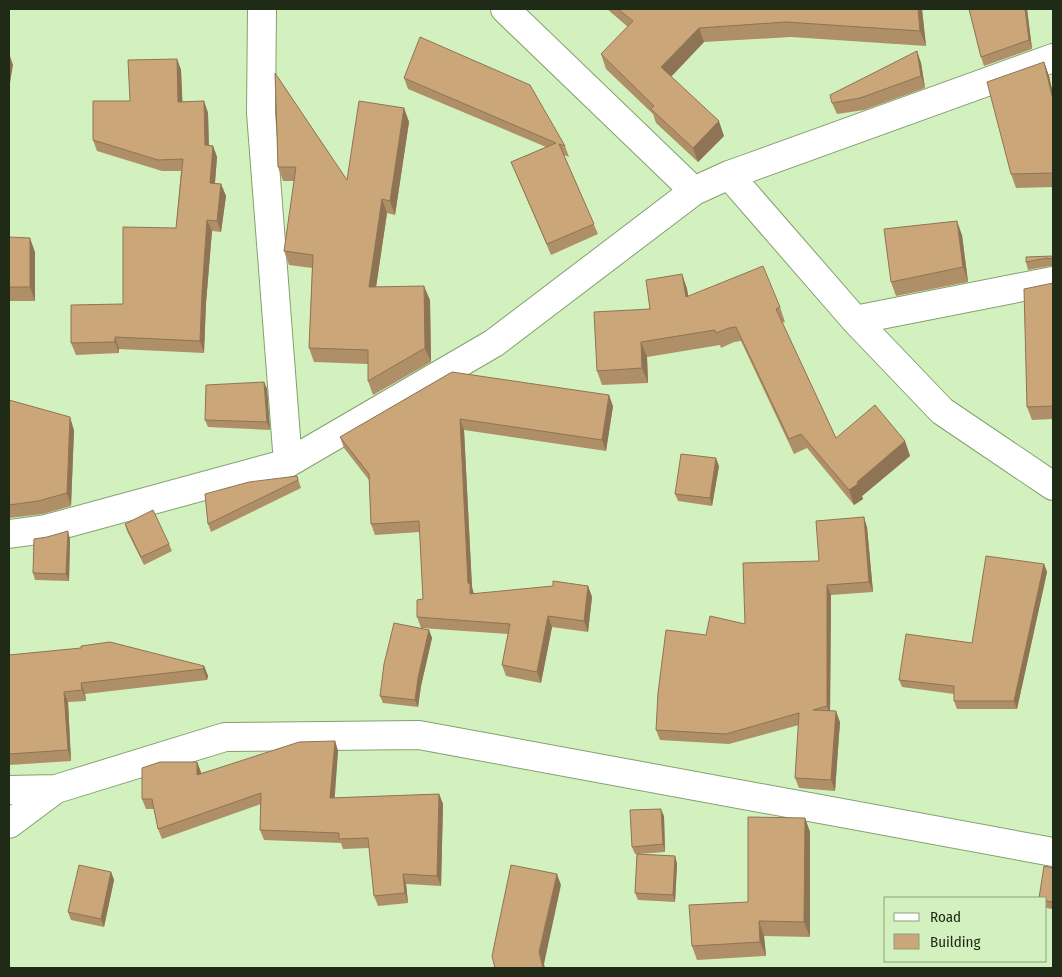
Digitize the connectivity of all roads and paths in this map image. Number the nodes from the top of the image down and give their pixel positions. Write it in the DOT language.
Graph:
graph roads {
  1 [pos="262,9"];
  2 [pos="505,9"];
  3 [pos="1053,58"];
  4 [pos="729,174"];
  5 [pos="694,191"];
  6 [pos="1053,281"];
  7 [pos="855,320"];
  8 [pos="288,463"];
  9 [pos="1053,486"];
  10 [pos="9,534"];
  11 [pos="9,790"];
  12 [pos="56,790"];
  13 [pos="9,824"];
  14 [pos="1053,852"];
  1 -- 8 [label="street"];
  2 -- 5 [label="street"];
  3 -- 4 [label="street"];
  4 -- 5 [label="street"];
  4 -- 7 [label="street"];
  5 -- 8 [label="street"];
  6 -- 7 [label="street"];
  7 -- 9 [label="street"];
  8 -- 10 [label="street"];
  11 -- 12 [label="street"];
  12 -- 13 [label="street"];
  12 -- 14 [label="street"];
}
